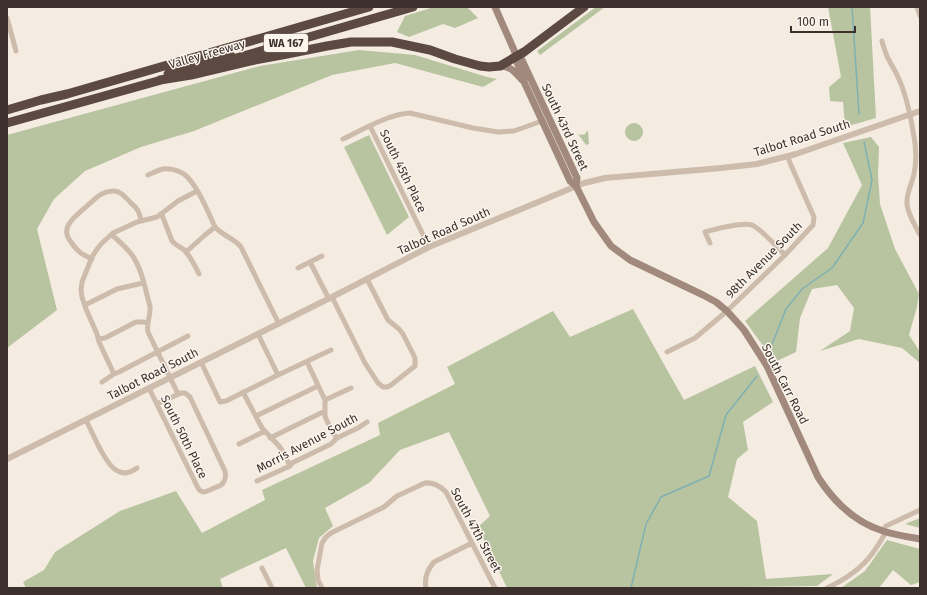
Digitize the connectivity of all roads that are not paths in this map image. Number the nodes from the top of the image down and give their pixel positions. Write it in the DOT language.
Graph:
graph roads {
  1 [pos="349,7"];
  2 [pos="369,7"];
  3 [pos="400,7"];
  4 [pos="413,7"];
  5 [pos="495,7"];
  6 [pos="584,7"];
  7 [pos="917,7"];
  8 [pos="920,16"];
  9 [pos="7,18"];
  10 [pos="298,27"];
  11 [pos="882,41"];
  12 [pos="16,51"];
  13 [pos="518,57"];
  14 [pos="500,66"];
  15 [pos="160,80"];
  16 [pos="525,84"];
  17 [pos="7,110"];
  18 [pos="920,111"];
  19 [pos="910,115"];
  20 [pos="7,120"];
  21 [pos="542,121"];
  22 [pos="7,123"];
  23 [pos="370,126"];
  24 [pos="343,139"];
  25 [pos="788,156"];
  26 [pos="920,173"];
  27 [pos="914,174"];
  28 [pos="148,175"];
  29 [pos="576,186"];
  30 [pos="197,191"];
  31 [pos="162,215"];
  32 [pos="141,220"];
  33 [pos="215,227"];
  34 [pos="919,233"];
  35 [pos="112,234"];
  36 [pos="710,243"];
  37 [pos="429,247"];
  38 [pos="186,252"];
  39 [pos="785,255"];
  40 [pos="322,256"];
  41 [pos="92,259"];
  42 [pos="310,262"];
  43 [pos="298,268"];
  44 [pos="199,274"];
  45 [pos="367,279"];
  46 [pos="143,283"];
  47 [pos="330,298"];
  48 [pos="85,306"];
  49 [pos="727,311"];
  50 [pos="148,323"];
  51 [pos="279,324"];
  52 [pos="258,334"];
  53 [pos="188,336"];
  54 [pos="98,339"];
  55 [pos="331,350"];
  56 [pos="667,352"];
  57 [pos="158,353"];
  58 [pos="201,362"];
  59 [pos="307,362"];
  60 [pos="114,374"];
  61 [pos="278,375"];
  62 [pos="170,378"];
  63 [pos="102,382"];
  64 [pos="318,386"];
  65 [pos="149,388"];
  66 [pos="351,388"];
  67 [pos="243,392"];
  68 [pos="178,394"];
  69 [pos="325,400"];
  70 [pos="157,404"];
  71 [pos="325,411"];
  72 [pos="256,416"];
  73 [pos="86,420"];
  74 [pos="367,422"];
  75 [pos="264,431"];
  76 [pos="270,438"];
  77 [pos="338,438"];
  78 [pos="239,444"];
  79 [pos="7,460"];
  80 [pos="290,466"];
  81 [pos="136,468"];
  82 [pos="257,481"];
  83 [pos="920,510"];
  84 [pos="884,531"];
  85 [pos="920,539"];
  86 [pos="472,543"];
  87 [pos="262,568"];
  88 [pos="272,588"];
  89 [pos="322,588"];
  90 [pos="426,588"];
  91 [pos="495,588"];
  92 [pos="827,588"];
  1 -- 10 [label="highway"];
  2 -- 10 [label="highway, Valley Freeway / WA 167"];
  3 -- 20 [label="highway"];
  4 -- 15 [label="highway, Valley Freeway / WA 167"];
  5 -- 13 [label="main road, South 43rd Street"];
  6 -- 13 [label="highway"];
  7 -- 8 [label="street"];
  9 -- 12 [label="street"];
  10 -- 17 [label="highway, Valley Freeway / WA 167"];
  11 -- 19 [label="street"];
  13 -- 14 [label="highway"];
  13 -- 16 [label="main road, South 43rd Street"];
  13 -- 29 [label="main road, South 43rd Street"];
  14 -- 15 [label="highway"];
  14 -- 16 [label="main road"];
  15 -- 22 [label="highway, Valley Freeway / WA 167"];
  16 -- 21 [label="main road, South 43rd Street"];
  18 -- 19 [label="street, Talbot Road South"];
  19 -- 25 [label="street, Talbot Road South"];
  19 -- 27 [label="street"];
  21 -- 23 [label="street"];
  21 -- 29 [label="main road, South 43rd Street"];
  23 -- 24 [label="street"];
  23 -- 37 [label="street, South 45th Place"];
  25 -- 29 [label="street, Talbot Road South"];
  25 -- 39 [label="street, 98th Avenue South"];
  26 -- 27 [label="street"];
  27 -- 34 [label="street"];
  28 -- 30 [label="street"];
  29 -- 37 [label="street, Talbot Road South"];
  29 -- 49 [label="main road, South Carr Road"];
  30 -- 31 [label="street"];
  30 -- 33 [label="street"];
  31 -- 32 [label="street"];
  31 -- 38 [label="street"];
  32 -- 35 [label="street"];
  32 -- 41 [label="street"];
  33 -- 38 [label="street"];
  33 -- 51 [label="street"];
  35 -- 41 [label="street"];
  35 -- 46 [label="street"];
  36 -- 39 [label="street"];
  37 -- 45 [label="street, Talbot Road South"];
  38 -- 44 [label="street"];
  39 -- 49 [label="street, 98th Avenue South"];
  40 -- 42 [label="street"];
  41 -- 48 [label="street"];
  42 -- 43 [label="street"];
  42 -- 47 [label="street"];
  45 -- 47 [label="street, Talbot Road South"];
  45 -- 47 [label="street"];
  46 -- 48 [label="street"];
  46 -- 50 [label="street"];
  47 -- 51 [label="street, Talbot Road South"];
  48 -- 54 [label="street"];
  49 -- 56 [label="street, 98th Avenue South"];
  49 -- 84 [label="main road, South Carr Road"];
  50 -- 54 [label="street"];
  50 -- 57 [label="street"];
  51 -- 52 [label="street, Talbot Road South"];
  52 -- 58 [label="street, Talbot Road South"];
  52 -- 61 [label="street"];
  53 -- 57 [label="street"];
  54 -- 60 [label="street"];
  55 -- 59 [label="street"];
  57 -- 60 [label="street"];
  57 -- 62 [label="street"];
  58 -- 62 [label="street, Talbot Road South"];
  58 -- 67 [label="street"];
  59 -- 61 [label="street"];
  59 -- 64 [label="street"];
  60 -- 63 [label="street"];
  61 -- 67 [label="street"];
  62 -- 65 [label="street, Talbot Road South"];
  62 -- 68 [label="street"];
  64 -- 69 [label="street"];
  64 -- 72 [label="street"];
  65 -- 70 [label="street, South 50th Place"];
  65 -- 73 [label="street, Talbot Road South"];
  66 -- 69 [label="street"];
  67 -- 72 [label="street"];
  68 -- 70 [label="street"];
  68 -- 70 [label="street, South 50th Place"];
  69 -- 71 [label="street"];
  71 -- 76 [label="street"];
  71 -- 77 [label="street"];
  72 -- 75 [label="street"];
  73 -- 79 [label="street, Talbot Road South"];
  73 -- 81 [label="street"];
  74 -- 77 [label="street, Morris Avenue South"];
  75 -- 76 [label="street"];
  75 -- 78 [label="street"];
  76 -- 80 [label="street"];
  77 -- 80 [label="street, Morris Avenue South"];
  80 -- 82 [label="street, Morris Avenue South"];
  83 -- 84 [label="street"];
  84 -- 85 [label="main road, South Carr Road"];
  84 -- 92 [label="street"];
  86 -- 89 [label="street, South 47th Street"];
  86 -- 90 [label="street"];
  86 -- 91 [label="street, South 47th Street"];
  87 -- 88 [label="street"];
}
